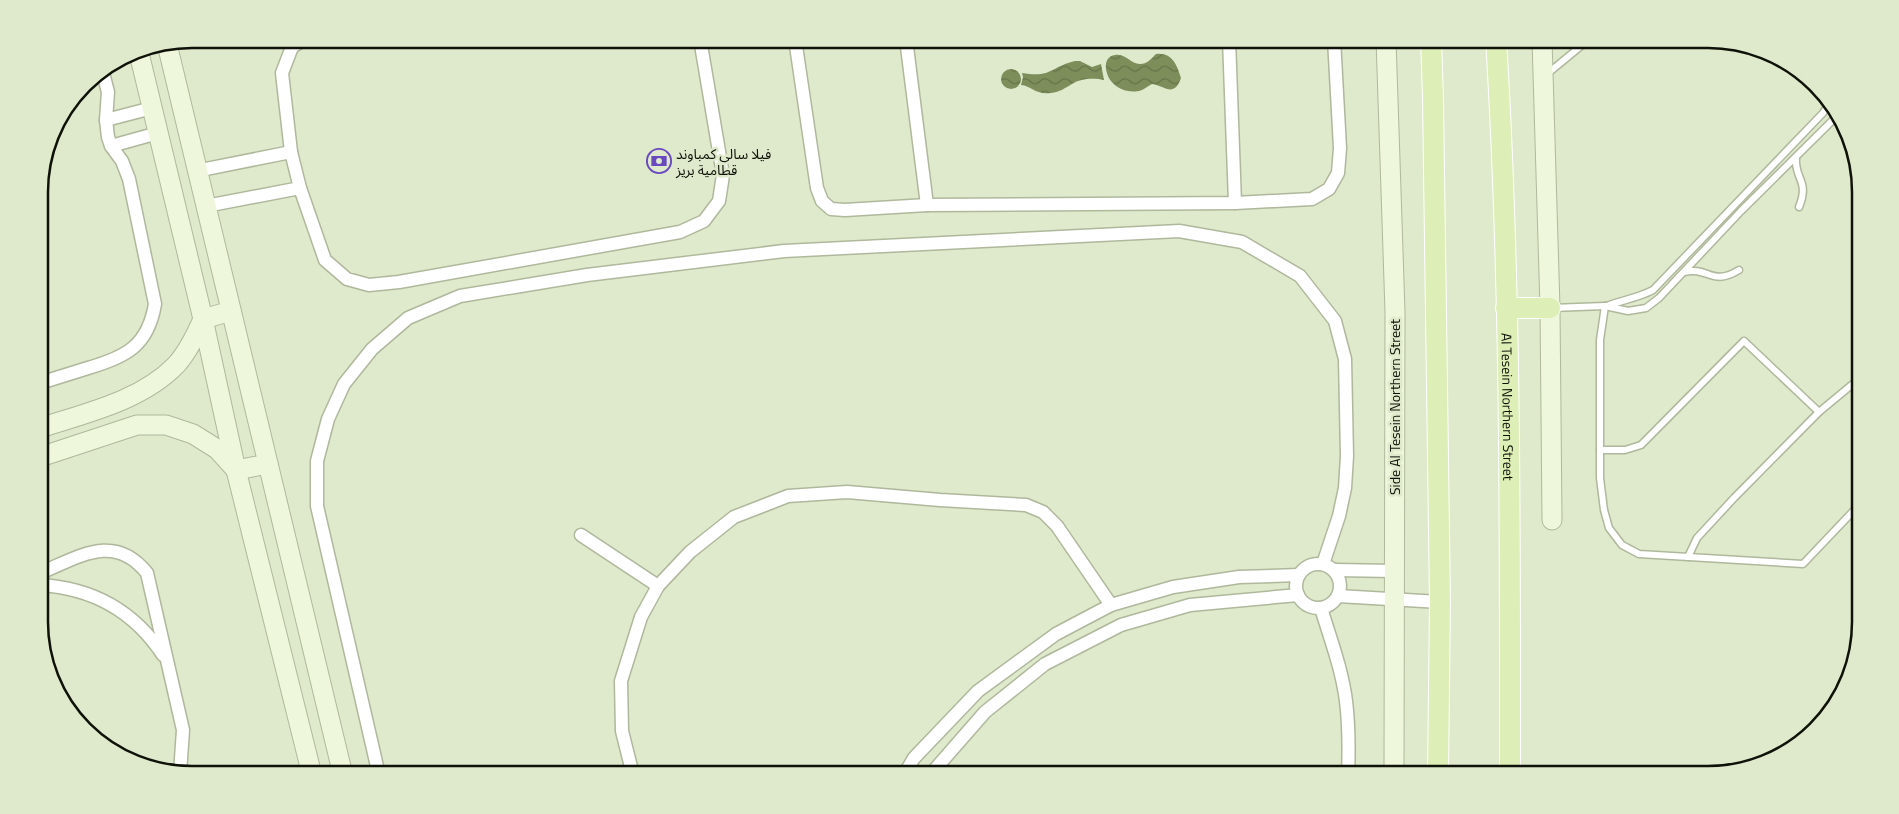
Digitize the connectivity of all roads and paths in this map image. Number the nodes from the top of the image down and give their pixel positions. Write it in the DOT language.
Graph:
graph roads {
  1 [pos="292,48"];
  2 [pos="701,48"];
  3 [pos="796,48"];
  4 [pos="907,48"];
  5 [pos="1229,48"];
  6 [pos="1334,48"];
  7 [pos="1386,48"];
  8 [pos="1431,48"];
  9 [pos="1497,48"];
  10 [pos="1542,48"];
  11 [pos="1579,48"];
  12 [pos="168,50"];
  13 [pos="140,57"];
  14 [pos="104,77"];
  15 [pos="1544,77"];
  16 [pos="152,108"];
  17 [pos="1825,109"];
  18 [pos="106,120"];
  19 [pos="1832,120"];
  20 [pos="158,133"];
  21 [pos="111,146"];
  22 [pos="291,152"];
  23 [pos="1796,157"];
  24 [pos="196,171"];
  25 [pos="300,188"];
  26 [pos="1234,203"];
  27 [pos="206,206"];
  28 [pos="928,206"];
  29 [pos="1799,207"];
  30 [pos="1739,270"];
  31 [pos="1683,272"];
  32 [pos="1605,306"];
  33 [pos="1506,308"];
  34 [pos="1550,308"];
  35 [pos="231,311"];
  36 [pos="203,319"];
  37 [pos="48,381"];
  38 [pos="1852,385"];
  39 [pos="1819,412"];
  40 [pos="48,425"];
  41 [pos="1600,450"];
  42 [pos="48,454"];
  43 [pos="268,464"];
  44 [pos="236,470"];
  45 [pos="1852,512"];
  46 [pos="1552,520"];
  47 [pos="581,535"];
  48 [pos="1688,557"];
  49 [pos="1323,564"];
  50 [pos="48,570"];
  51 [pos="1335,570"];
  52 [pos="1394,572"];
  53 [pos="1299,575"];
  54 [pos="48,585"];
  55 [pos="658,586"];
  56 [pos="1298,595"];
  57 [pos="1338,596"];
  58 [pos="1395,601"];
  59 [pos="1440,602"];
  60 [pos="1111,605"];
  61 [pos="1321,608"];
  62 [pos="167,660"];
  63 [pos="180,766"];
  64 [pos="310,766"];
  65 [pos="341,766"];
  66 [pos="377,766"];
  67 [pos="631,766"];
  68 [pos="909,766"];
  69 [pos="940,766"];
  70 [pos="1348,766"];
  71 [pos="1394,766"];
  72 [pos="1438,766"];
  73 [pos="1510,766"];
  1 -- 22 [label="street"];
  2 -- 25 [label="street"];
  3 -- 28 [label="street"];
  4 -- 28 [label="street"];
  5 -- 26 [label="street"];
  6 -- 26 [label="street"];
  7 -- 52 [label="street, Side Al Tesein Northern Street"];
  8 -- 59 [label="main road"];
  9 -- 33 [label="main road, Al Tesein Northern Street"];
  10 -- 15 [label="street"];
  11 -- 15 [label="lane"];
  12 -- 24 [label="street"];
  13 -- 16 [label="street"];
  14 -- 18 [label="street"];
  15 -- 34 [label="street"];
  16 -- 18 [label="street"];
  16 -- 20 [label="street"];
  17 -- 32 [label="lane"];
  18 -- 21 [label="street"];
  19 -- 23 [label="lane"];
  20 -- 21 [label="street"];
  20 -- 36 [label="street"];
  21 -- 37 [label="street"];
  22 -- 24 [label="street"];
  22 -- 25 [label="street"];
  23 -- 29 [label="lane"];
  23 -- 31 [label="lane"];
  24 -- 27 [label="street"];
  25 -- 27 [label="street"];
  26 -- 28 [label="street"];
  27 -- 35 [label="street"];
  30 -- 31 [label="lane"];
  31 -- 32 [label="lane"];
  32 -- 34 [label="lane"];
  32 -- 41 [label="lane"];
  33 -- 34 [label="main road"];
  33 -- 73 [label="main road, Al Tesein Northern Street"];
  34 -- 46 [label="street"];
  35 -- 36 [label="street"];
  35 -- 43 [label="street"];
  36 -- 40 [label="street"];
  36 -- 44 [label="street"];
  38 -- 39 [label="lane"];
  39 -- 41 [label="lane"];
  39 -- 48 [label="lane"];
  41 -- 48 [label="lane"];
  42 -- 44 [label="street"];
  43 -- 44 [label="street"];
  43 -- 65 [label="street"];
  44 -- 64 [label="street"];
  45 -- 48 [label="lane"];
  47 -- 55 [label="street"];
  49 -- 51 [label="street"];
  49 -- 53 [label="street"];
  49 -- 66 [label="street"];
  50 -- 62 [label="street"];
  51 -- 52 [label="street"];
  51 -- 57 [label="street"];
  52 -- 58 [label="street, Side Al Tesein Northern Street"];
  53 -- 56 [label="street"];
  53 -- 60 [label="street"];
  54 -- 62 [label="street"];
  55 -- 60 [label="street"];
  55 -- 67 [label="street"];
  56 -- 61 [label="street"];
  56 -- 69 [label="street"];
  57 -- 58 [label="street"];
  57 -- 61 [label="street"];
  58 -- 59 [label="street"];
  58 -- 71 [label="street, Side Al Tesein Northern Street"];
  59 -- 72 [label="main road"];
  60 -- 68 [label="street"];
  61 -- 70 [label="street"];
  62 -- 63 [label="street"];
}
